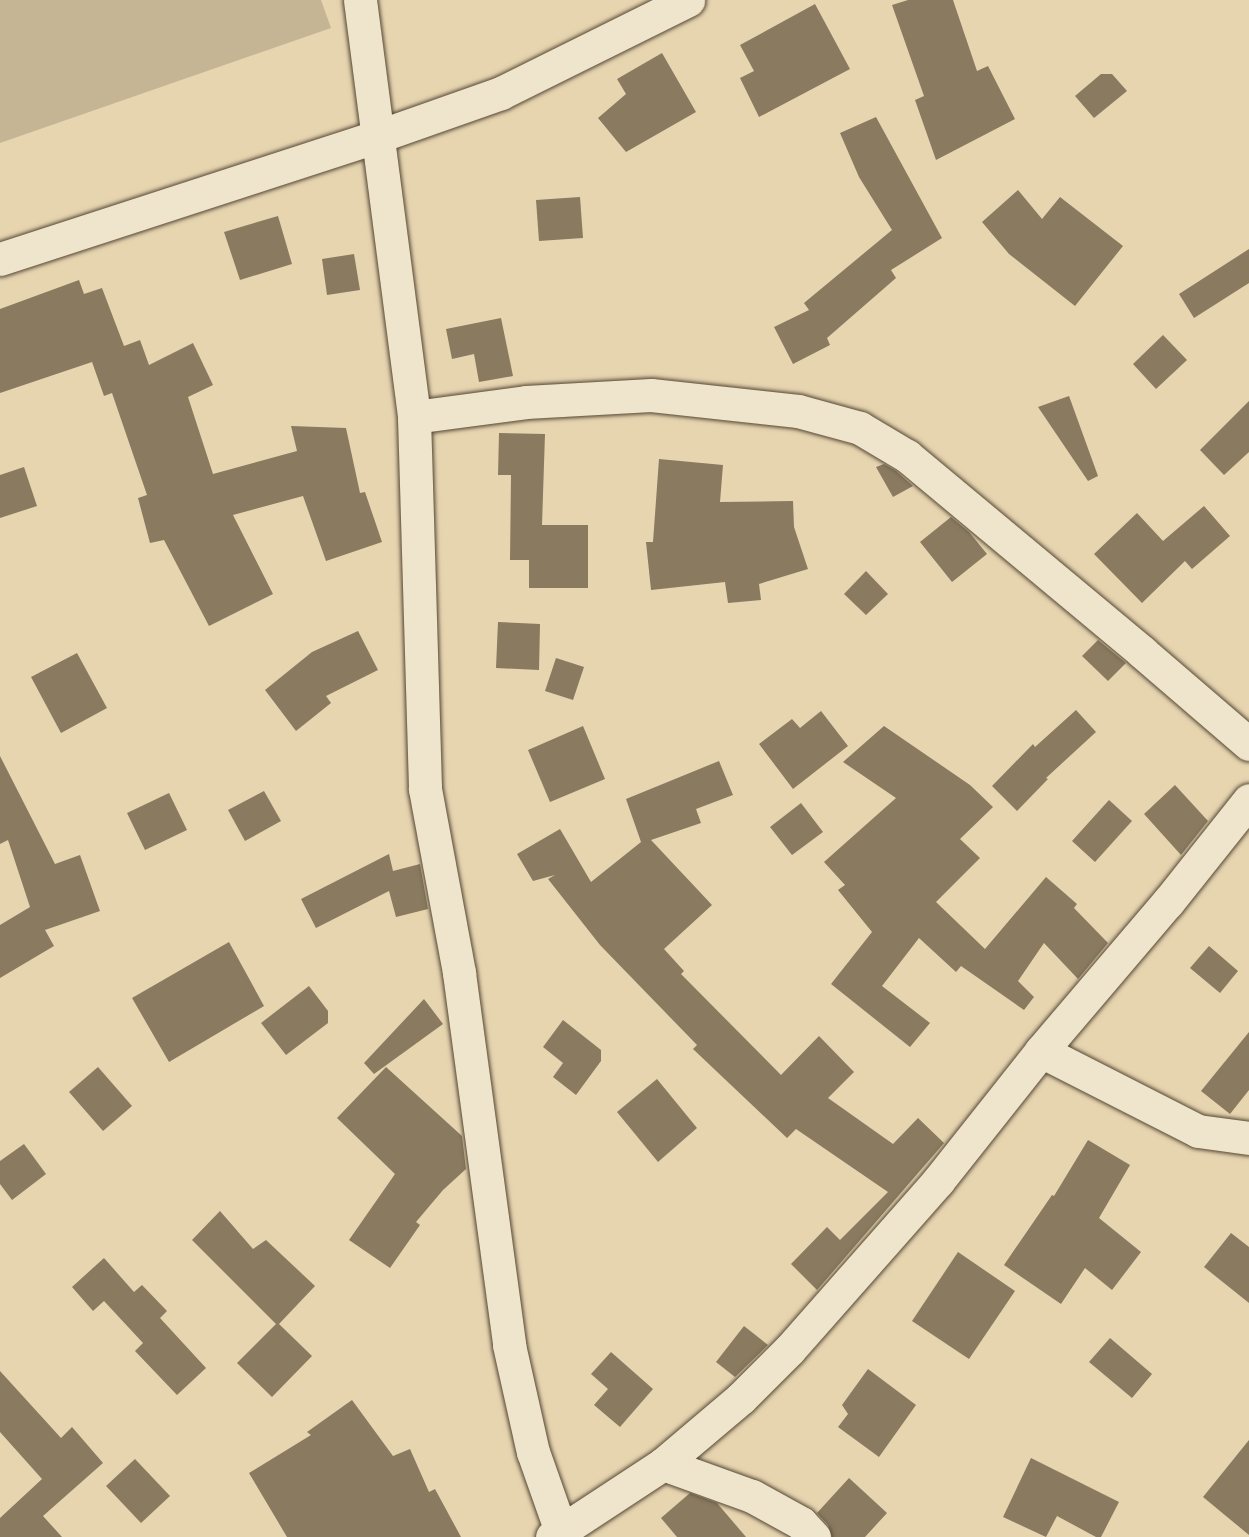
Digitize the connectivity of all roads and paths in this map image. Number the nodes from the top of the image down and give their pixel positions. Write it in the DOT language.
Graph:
graph roads {
  1 [pos="360,0"];
  2 [pos="688,0"];
  3 [pos="379,136"];
  4 [pos="0,259"];
  5 [pos="414,417"];
  6 [pos="1249,744"];
  7 [pos="1249,800"];
  8 [pos="1041,1051"];
  9 [pos="1249,1138"];
  10 [pos="663,1464"];
  11 [pos="558,1535"];
  12 [pos="814,1537"];
  1 -- 3 [label="street"];
  2 -- 3 [label="street"];
  3 -- 4 [label="street"];
  3 -- 5 [label="street"];
  5 -- 6 [label="street"];
  5 -- 11 [label="street"];
  7 -- 8 [label="street"];
  8 -- 9 [label="street"];
  8 -- 10 [label="street"];
  10 -- 11 [label="street"];
  10 -- 12 [label="street"];
}
